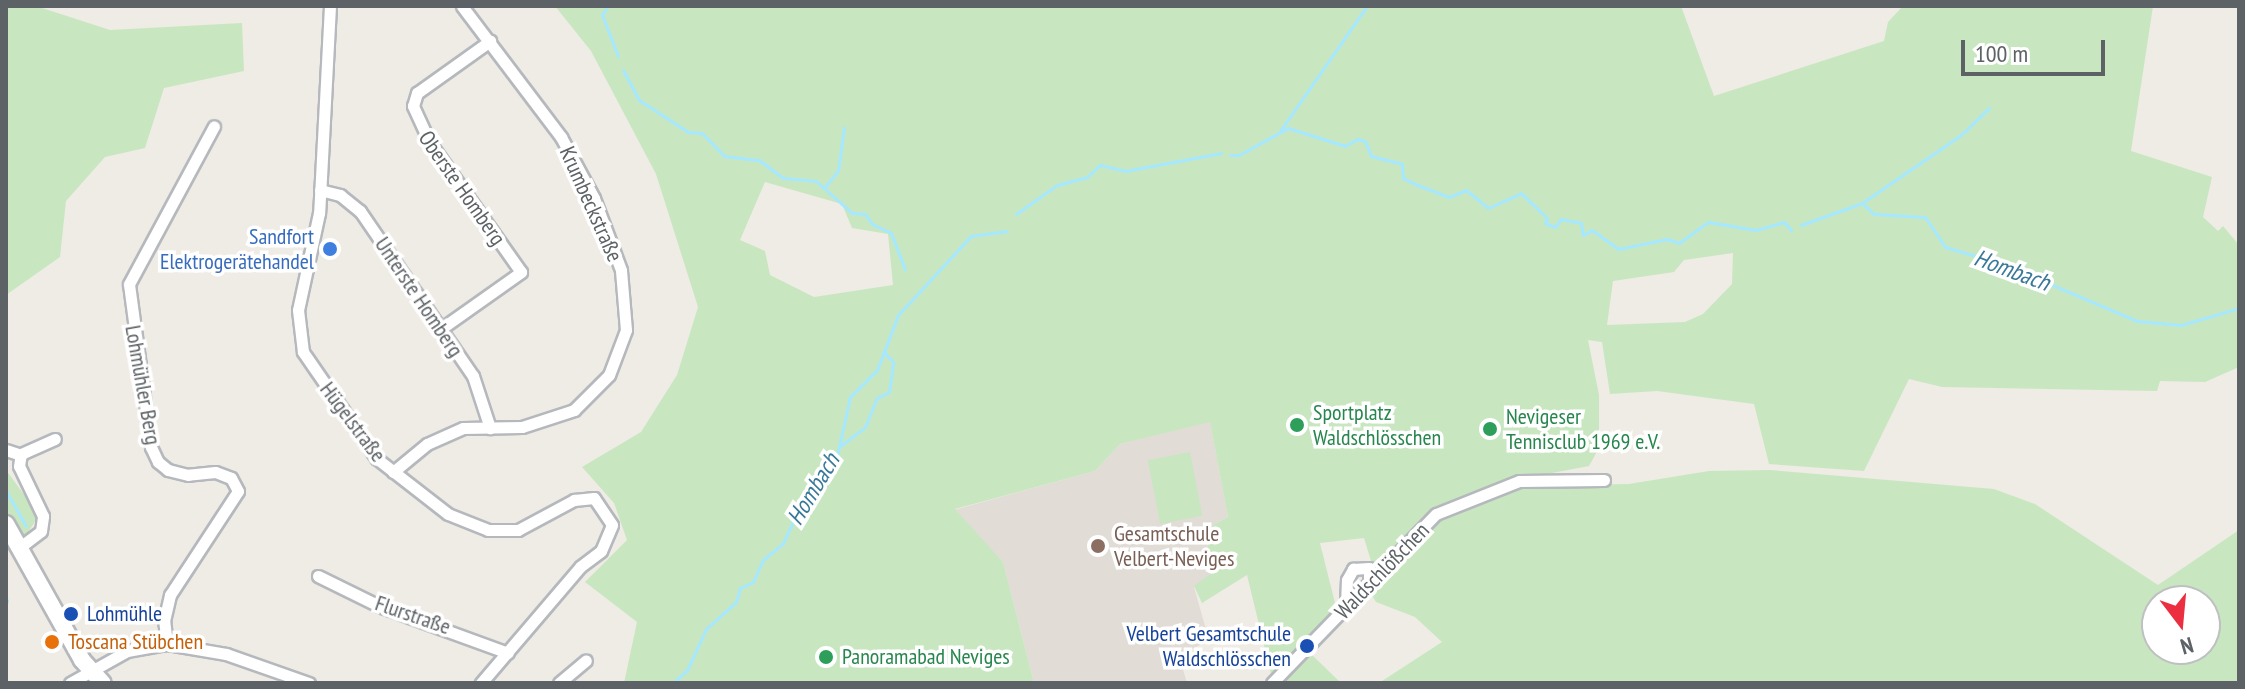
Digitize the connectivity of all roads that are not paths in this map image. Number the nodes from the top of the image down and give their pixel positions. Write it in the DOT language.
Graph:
graph roads {
  1 [pos="330,6"];
  2 [pos="462,6"];
  3 [pos="490,41"];
  4 [pos="214,126"];
  5 [pos="320,190"];
  6 [pos="442,328"];
  7 [pos="490,428"];
  8 [pos="55,439"];
  9 [pos="6,450"];
  10 [pos="21,455"];
  11 [pos="393,472"];
  12 [pos="1604,480"];
  13 [pos="6,524"];
  14 [pos="20,547"];
  15 [pos="318,576"];
  16 [pos="1369,585"];
  17 [pos="1346,608"];
  18 [pos="167,644"];
  19 [pos="508,653"];
  20 [pos="586,660"];
  21 [pos="97,678"];
  22 [pos="70,683"];
  23 [pos="309,683"];
  24 [pos="481,683"];
  25 [pos="559,683"];
  26 [pos="1272,683"];
  1 -- 5 [label="street, Hügelstraße"];
  2 -- 3 [label="street, Krumbeckstraße"];
  3 -- 6 [label="street, Oberste Homberg"];
  3 -- 7 [label="street, Krumbeckstraße"];
  4 -- 18 [label="street, Lohmühler Berg"];
  5 -- 6 [label="street, Unterste Homberg"];
  5 -- 11 [label="street, Hügelstraße"];
  6 -- 7 [label="street, Unterste Homberg"];
  7 -- 11 [label="street, Krumbeckstraße"];
  8 -- 10 [label="street"];
  9 -- 10 [label="street"];
  10 -- 14 [label="street"];
  11 -- 19 [label="street, Hügelstraße"];
  12 -- 16 [label="street, Waldschlößchen"];
  13 -- 14 [label="main road"];
  14 -- 21 [label="main road"];
  15 -- 19 [label="street, Flurstraße"];
  16 -- 17 [label="street, Waldschlößchen"];
  16 -- 17 [label="street"];
  17 -- 26 [label="street, Waldschlößchen"];
  18 -- 21 [label="street"];
  18 -- 23 [label="street"];
  19 -- 24 [label="street, Hügelstraße"];
  20 -- 25 [label="street"];
  21 -- 22 [label="street"];
}
